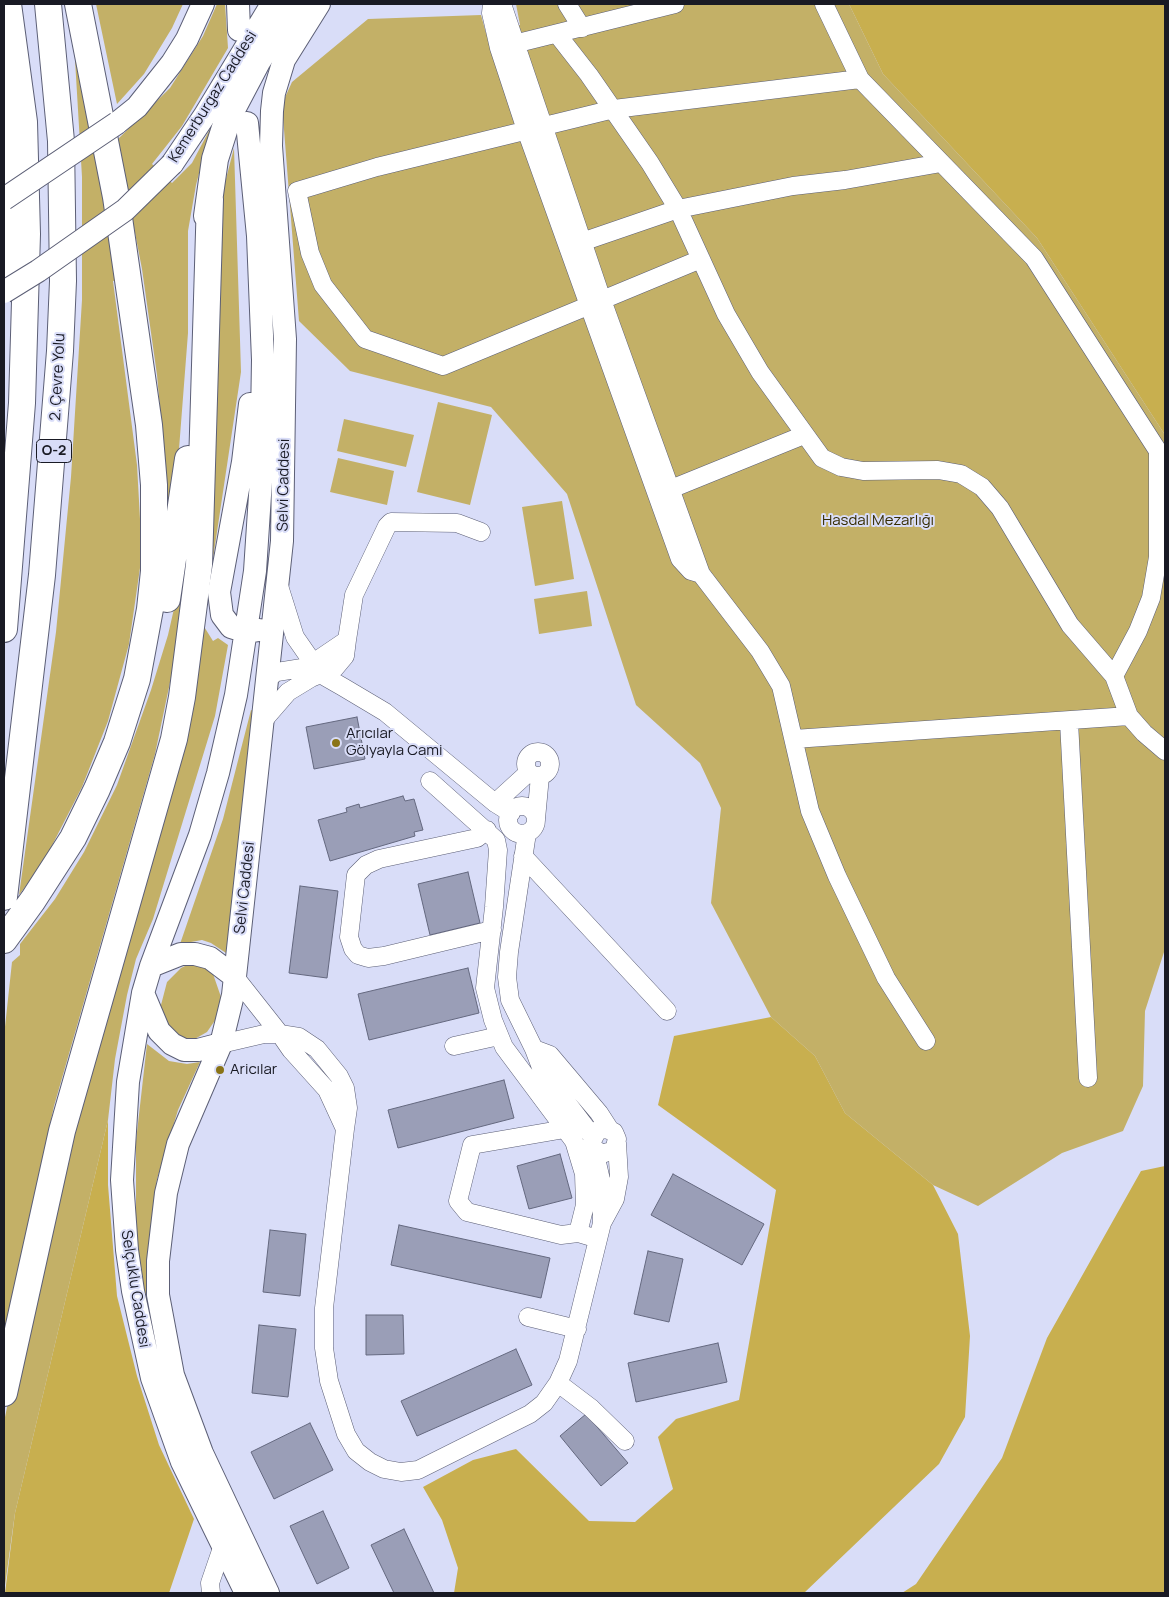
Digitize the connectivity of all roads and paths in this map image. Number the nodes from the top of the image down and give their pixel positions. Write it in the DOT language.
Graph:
graph roads {
  1 [pos="48,4"];
  2 [pos="78,4"];
  3 [pos="203,4"];
  4 [pos="238,4"];
  5 [pos="272,4"];
  6 [pos="295,4"];
  7 [pos="318,4"];
  8 [pos="492,4"];
  9 [pos="502,4"];
  10 [pos="567,4"];
  11 [pos="675,4"];
  12 [pos="824,4"];
  13 [pos="8,6"];
  14 [pos="582,28"];
  15 [pos="239,30"];
  16 [pos="557,34"];
  17 [pos="507,46"];
  18 [pos="860,79"];
  19 [pos="614,109"];
  20 [pos="247,124"];
  21 [pos="534,128"];
  22 [pos="941,163"];
  23 [pos="4,199"];
  24 [pos="210,199"];
  25 [pos="678,209"];
  26 [pos="575,244"];
  27 [pos="701,259"];
  28 [pos="260,276"];
  29 [pos="4,287"];
  30 [pos="4,292"];
  31 [pos="595,303"];
  32 [pos="804,435"];
  33 [pos="663,492"];
  34 [pos="481,532"];
  35 [pos="279,583"];
  36 [pos="274,618"];
  37 [pos="4,629"];
  38 [pos="247,632"];
  39 [pos="318,669"];
  40 [pos="1114,676"];
  41 [pos="267,678"];
  42 [pos="1129,716"];
  43 [pos="262,722"];
  44 [pos="1069,722"];
  45 [pos="227,733"];
  46 [pos="794,739"];
  47 [pos="117,742"];
  48 [pos="1165,751"];
  49 [pos="430,781"];
  50 [pos="496,803"];
  51 [pos="532,826"];
  52 [pos="487,830"];
  53 [pos="523,856"];
  54 [pos="4,897"];
  55 [pos="492,930"];
  56 [pos="9,933"];
  57 [pos="151,966"];
  58 [pos="235,977"];
  59 [pos="143,993"];
  60 [pos="667,1011"];
  61 [pos="280,1034"];
  62 [pos="500,1036"];
  63 [pos="926,1041"];
  64 [pos="221,1044"];
  65 [pos="454,1046"];
  66 [pos="534,1049"];
  67 [pos="1088,1078"];
  68 [pos="565,1129"];
  69 [pos="614,1136"];
  70 [pos="594,1143"];
  71 [pos="600,1231"];
  72 [pos="578,1233"];
  73 [pos="528,1317"];
  74 [pos="577,1329"];
  75 [pos="558,1383"];
  76 [pos="4,1393"];
  77 [pos="624,1441"];
  78 [pos="223,1545"];
  79 [pos="211,1593"];
  80 [pos="246,1593"];
  81 [pos="268,1593"];
  1 -- 54 [label="highway, 2. Çevre Yolu / O-2"];
  2 -- 47 [label="highway"];
  3 -- 23 [label="main road, bridge"];
  4 -- 15 [label="main road"];
  5 -- 30 [label="main road, Kemerburgaz Caddesi, bridge"];
  6 -- 24 [label="highway"];
  7 -- 35 [label="main road, Selvi Caddesi"];
  8 -- 17 [label="street"];
  9 -- 17 [label="street"];
  10 -- 14 [label="street"];
  11 -- 14 [label="street"];
  12 -- 18 [label="street"];
  13 -- 29 [label="highway"];
  13 -- 37 [label="highway, O-2"];
  14 -- 16 [label="street"];
  16 -- 17 [label="street"];
  16 -- 19 [label="street"];
  17 -- 21 [label="street"];
  18 -- 19 [label="street"];
  18 -- 22 [label="street"];
  19 -- 21 [label="street"];
  19 -- 25 [label="street"];
  20 -- 28 [label="main road, Selvi Caddesi"];
  21 -- 26 [label="street"];
  21 -- 31 [label="street"];
  22 -- 25 [label="street"];
  22 -- 40 [label="street"];
  24 -- 47 [label="highway"];
  24 -- 76 [label="highway"];
  25 -- 26 [label="street"];
  25 -- 27 [label="street"];
  26 -- 31 [label="street"];
  27 -- 31 [label="street"];
  27 -- 32 [label="street"];
  28 -- 38 [label="main road, Selvi Caddesi"];
  28 -- 38 [label="main road"];
  31 -- 33 [label="street"];
  32 -- 33 [label="street"];
  32 -- 40 [label="street"];
  33 -- 46 [label="street"];
  34 -- 39 [label="street"];
  35 -- 36 [label="main road, Selvi Caddesi"];
  35 -- 39 [label="street"];
  36 -- 38 [label="main road"];
  36 -- 41 [label="main road, Selvi Caddesi"];
  38 -- 45 [label="main road, Selvi Caddesi"];
  39 -- 41 [label="street"];
  39 -- 43 [label="street"];
  39 -- 50 [label="street"];
  40 -- 42 [label="street"];
  41 -- 43 [label="main road, Selvi Caddesi"];
  41 -- 45 [label="main road"];
  42 -- 44 [label="street"];
  42 -- 48 [label="street"];
  43 -- 58 [label="main road, Selvi Caddesi"];
  44 -- 46 [label="street"];
  44 -- 67 [label="street"];
  45 -- 57 [label="main road, Selvi Caddesi"];
  46 -- 63 [label="street"];
  47 -- 56 [label="highway"];
  49 -- 52 [label="street"];
  50 -- 51 [label="street"];
  50 -- 51 [label="street"];
  51 -- 53 [label="street"];
  52 -- 55 [label="street"];
  52 -- 55 [label="street"];
  53 -- 60 [label="street"];
  53 -- 66 [label="street"];
  55 -- 62 [label="street"];
  57 -- 58 [label="main road"];
  57 -- 59 [label="main road, Selçuklu Caddesi"];
  58 -- 61 [label="street"];
  58 -- 64 [label="main road, Selçuklu Caddesi"];
  59 -- 64 [label="main road"];
  59 -- 78 [label="main road, Selçuklu Caddesi"];
  61 -- 64 [label="street"];
  61 -- 75 [label="street"];
  62 -- 65 [label="street"];
  62 -- 68 [label="street"];
  64 -- 81 [label="main road, Selçuklu Caddesi"];
  66 -- 69 [label="street"];
  66 -- 70 [label="street"];
  68 -- 72 [label="street"];
  68 -- 72 [label="street"];
  69 -- 70 [label="street"];
  69 -- 71 [label="street"];
  70 -- 71 [label="street"];
  71 -- 72 [label="street"];
  71 -- 74 [label="street"];
  73 -- 74 [label="street"];
  74 -- 75 [label="street"];
  75 -- 77 [label="street"];
  78 -- 79 [label="street"];
  78 -- 80 [label="main road, Selçuklu Caddesi"];
}
